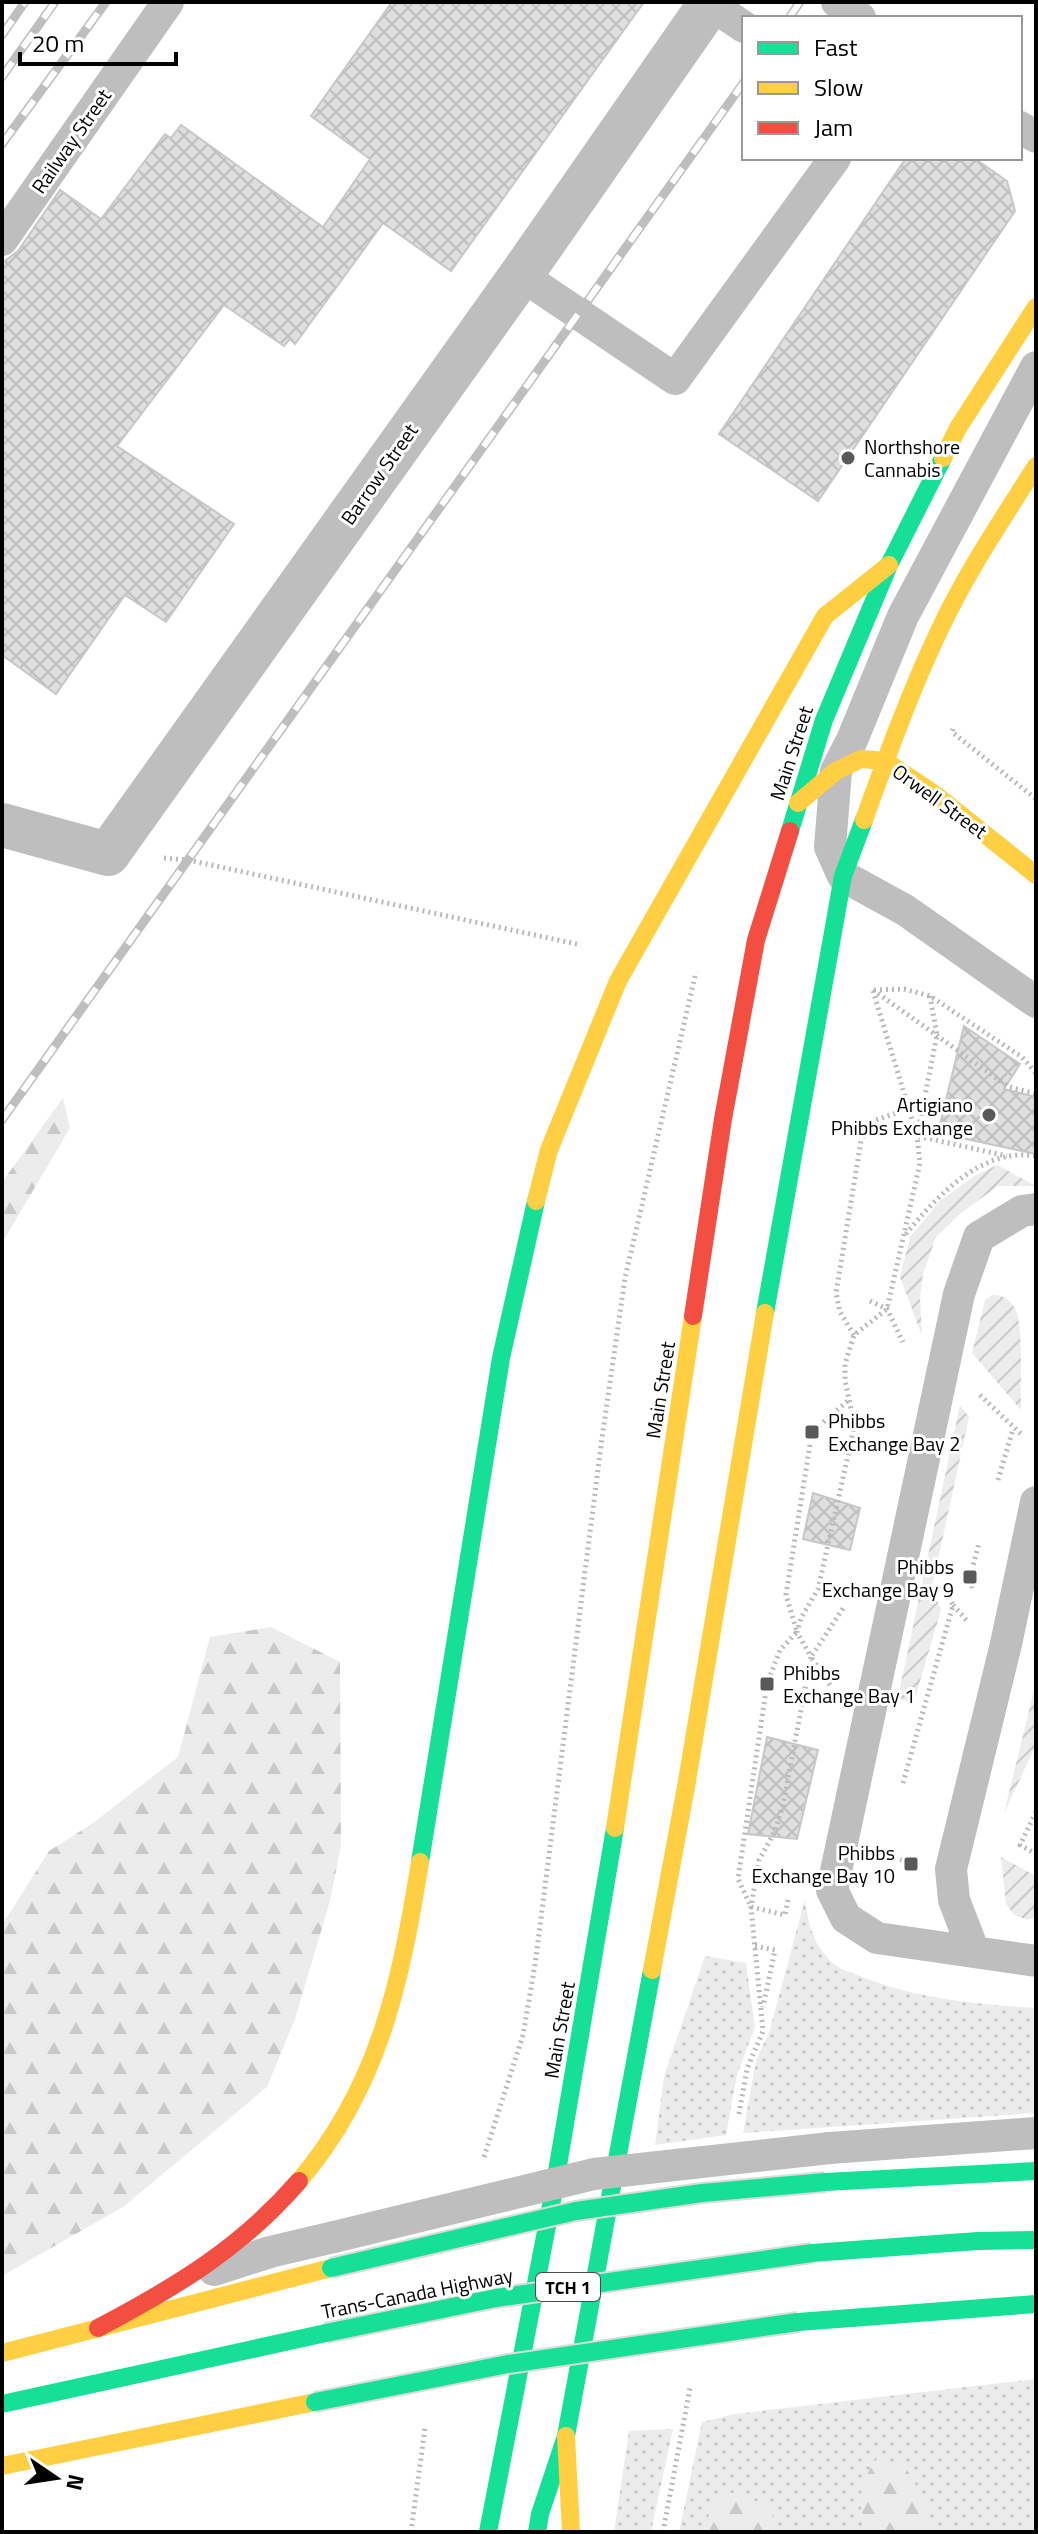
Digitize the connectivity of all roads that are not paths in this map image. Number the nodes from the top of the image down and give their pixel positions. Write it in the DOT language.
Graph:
graph roads {
  1 [pos="168,2"];
  2 [pos="837,2"];
  3 [pos="721,11"];
  4 [pos="857,16"];
  5 [pos="834,160"];
  6 [pos="2,240"];
  7 [pos="521,275"];
  8 [pos="1036,307"];
  9 [pos="1036,367"];
  10 [pos="1036,466"];
  11 [pos="889,565"];
  12 [pos="885,761"];
  13 [pos="836,771"];
  14 [pos="798,803"];
  15 [pos="2,825"];
  16 [pos="1036,875"];
  17 [pos="843,876"];
  18 [pos="1036,1002"];
  19 [pos="1036,1209"];
  20 [pos="1036,1502"];
  21 [pos="974,1952"];
  22 [pos="1036,1961"];
  23 [pos="1036,2133"];
  24 [pos="1036,2171"];
  25 [pos="1036,2240"];
  26 [pos="189,2277"];
  27 [pos="1036,2304"];
  28 [pos="798,2322"];
  29 [pos="98,2328"];
  30 [pos="941,2330"];
  31 [pos="2,2353"];
  32 [pos="2,2404"];
  33 [pos="566,2436"];
  34 [pos="2,2466"];
  35 [pos="488,2532"];
  36 [pos="537,2532"];
  37 [pos="571,2532"];
  1 -- 6 [label="lane, Railway Street"];
  2 -- 4 [label="lane"];
  3 -- 7 [label="street, Barrow Street"];
  5 -- 7 [label="lane"];
  7 -- 15 [label="street, Barrow Street"];
  8 -- 11 [label="main road, Main Street"];
  9 -- 13 [label="lane"];
  10 -- 12 [label="main road"];
  11 -- 14 [label="main road, Main Street"];
  11 -- 26 [label="main road"];
  12 -- 13 [label="main road, Orwell Street"];
  12 -- 16 [label="main road, Orwell Street"];
  12 -- 17 [label="main road"];
  13 -- 14 [label="main road, Orwell Street"];
  13 -- 17 [label="lane"];
  14 -- 35 [label="main road, Main Street"];
  17 -- 18 [label="lane"];
  17 -- 33 [label="main road"];
  19 -- 21 [label="lane"];
  20 -- 21 [label="lane"];
  21 -- 22 [label="lane"];
  23 -- 26 [label="lane, bridge"];
  24 -- 29 [label="main road, bridge"];
  25 -- 32 [label="main road, Trans-Canada Highway / TCH 1, bridge"];
  26 -- 29 [label="main road"];
  27 -- 28 [label="main road"];
  28 -- 30 [label="main road"];
  28 -- 34 [label="main road, bridge"];
  29 -- 31 [label="main road"];
  33 -- 36 [label="main road"];
  33 -- 37 [label="main road"];
}
